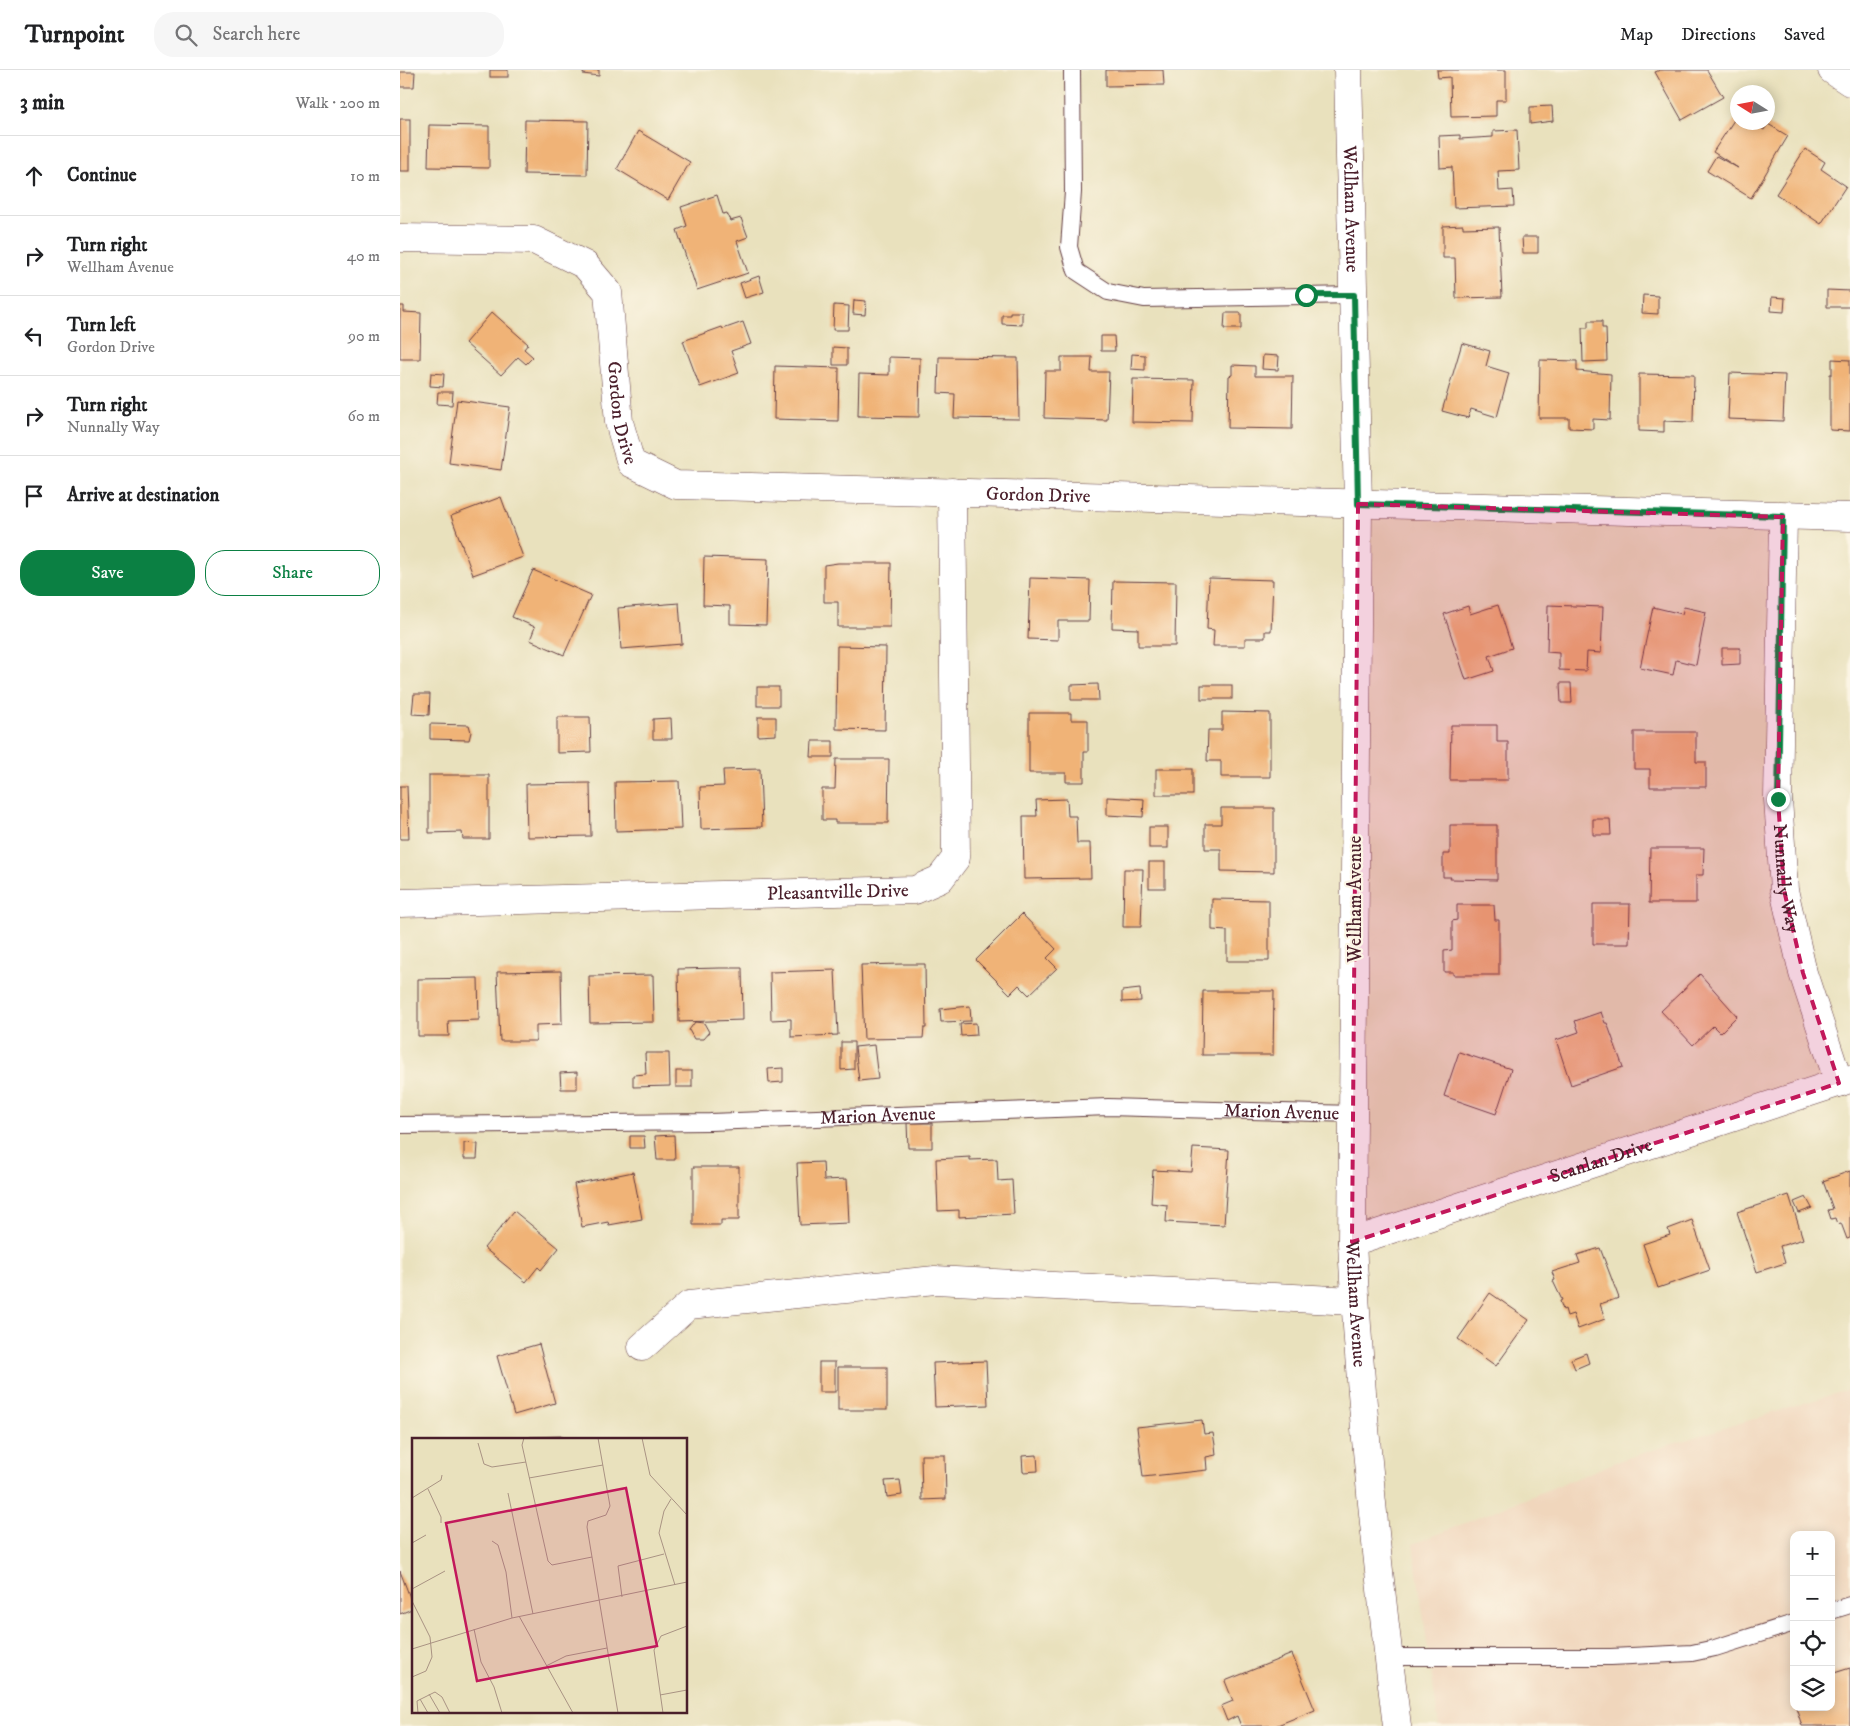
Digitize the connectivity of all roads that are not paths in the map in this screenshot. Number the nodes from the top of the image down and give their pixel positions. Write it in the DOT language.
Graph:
graph roads {
  1 [pos="1072,70"];
  2 [pos="1348,70"];
  3 [pos="1832,70"];
  4 [pos="1850,82"];
  5 [pos="400,238"];
  6 [pos="1354,295"];
  7 [pos="952,492"];
  8 [pos="1358,504"];
  9 [pos="1783,516"];
  10 [pos="1850,517"];
  11 [pos="400,903"];
  12 [pos="1845,1081"];
  13 [pos="1354,1114"];
  14 [pos="400,1125"];
  15 [pos="1352,1242"];
  16 [pos="1354,1301"];
  17 [pos="642,1347"];
  18 [pos="1850,1605"];
  19 [pos="1835,1610"];
  20 [pos="1790,1624"];
  21 [pos="1389,1657"];
  22 [pos="1397,1726"];
  1 -- 6 [label="lane"];
  2 -- 6 [label="street, Wellham Avenue"];
  3 -- 4 [label="street"];
  5 -- 7 [label="street, Gordon Drive"];
  6 -- 8 [label="street, Wellham Avenue"];
  7 -- 8 [label="street, Gordon Drive"];
  7 -- 11 [label="street, Pleasantville Drive"];
  8 -- 9 [label="street, Gordon Drive"];
  8 -- 13 [label="street, Wellham Avenue"];
  9 -- 10 [label="street, Gordon Drive"];
  9 -- 12 [label="street, Nunnally Way"];
  12 -- 15 [label="street, Scanlan Drive"];
  13 -- 14 [label="lane, Marion Avenue"];
  13 -- 15 [label="street, Wellham Avenue"];
  15 -- 16 [label="street, Wellham Avenue"];
  16 -- 17 [label="street"];
  16 -- 21 [label="street, Wellham Avenue"];
  18 -- 19 [label="lane"];
  20 -- 21 [label="lane"];
  21 -- 22 [label="street, Wellham Avenue"];
}
